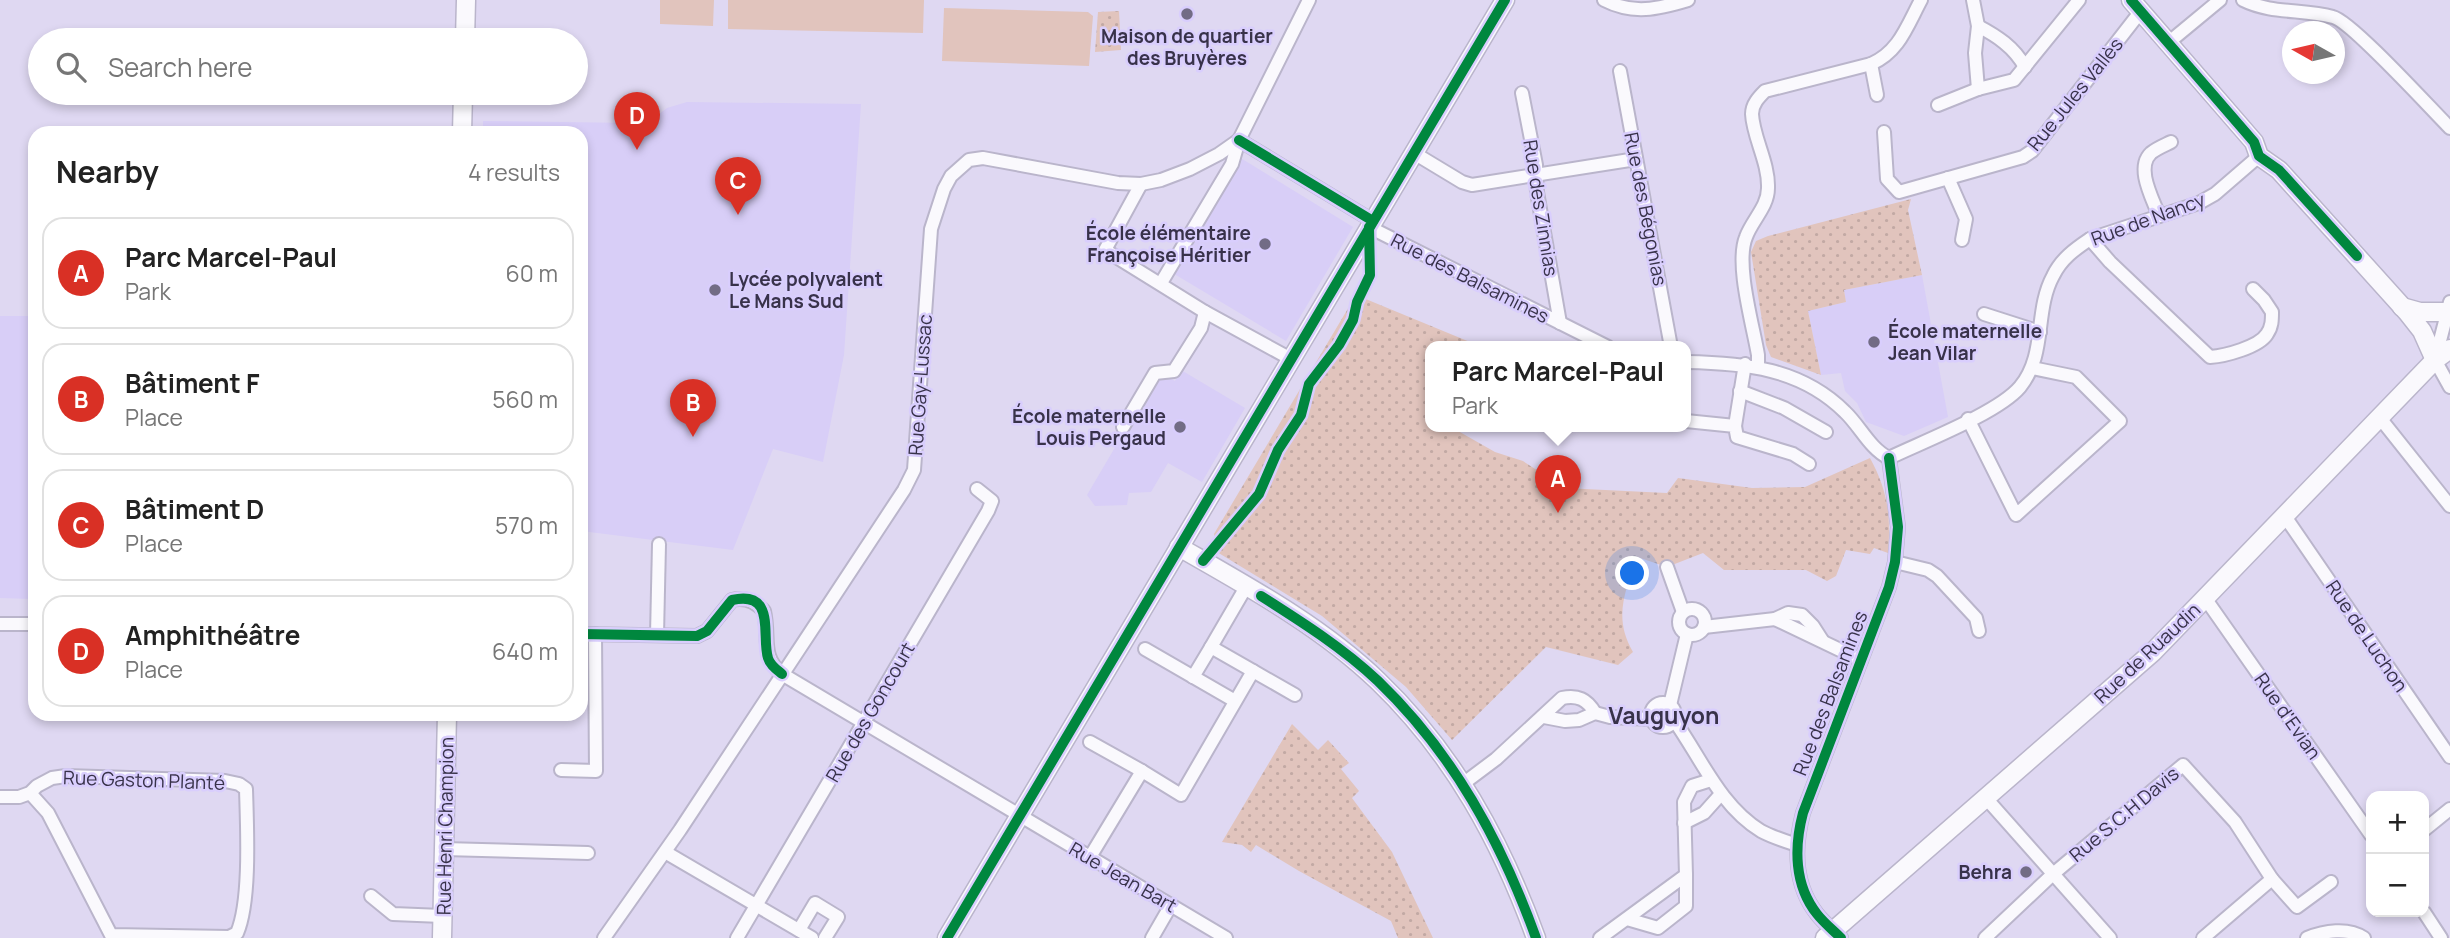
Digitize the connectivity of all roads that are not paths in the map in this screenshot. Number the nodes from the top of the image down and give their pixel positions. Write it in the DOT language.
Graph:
graph roads {
  1 [pos="466,0"];
  2 [pos="1309,0"];
  3 [pos="1505,0"];
  4 [pos="1604,0"];
  5 [pos="1688,0"];
  6 [pos="1921,0"];
  7 [pos="1973,0"];
  8 [pos="2079,0"];
  9 [pos="2220,0"];
  10 [pos="2243,0"];
  11 [pos="1660,4"];
  12 [pos="2136,5"];
  13 [pos="1978,26"];
  14 [pos="465,28"];
  15 [pos="2168,43"];
  16 [pos="1871,64"];
  17 [pos="2025,66"];
  18 [pos="1620,71"];
  19 [pos="1978,89"];
  20 [pos="1522,93"];
  21 [pos="1877,95"];
  22 [pos="463,105"];
  23 [pos="1938,105"];
  24 [pos="462,126"];
  25 [pos="2450,128"];
  26 [pos="1884,132"];
  27 [pos="1239,140"];
  28 [pos="2171,142"];
  29 [pos="1413,153"];
  30 [pos="2259,156"];
  31 [pos="1636,159"];
  32 [pos="1536,176"];
  33 [pos="1948,178"];
  34 [pos="1141,184"];
  35 [pos="2159,216"];
  36 [pos="1371,224"];
  37 [pos="2090,239"];
  38 [pos="1962,240"];
  39 [pos="1161,283"];
  40 [pos="2253,289"];
  41 [pos="2402,307"];
  42 [pos="2449,308"];
  43 [pos="1205,312"];
  44 [pos="1984,314"];
  45 [pos="1559,323"];
  46 [pos="2040,332"];
  47 [pos="1596,341"];
  48 [pos="1670,341"];
  49 [pos="2443,354"];
  50 [pos="1291,359"];
  51 [pos="1691,362"];
  52 [pos="1751,365"];
  53 [pos="2032,368"];
  54 [pos="2450,387"];
  55 [pos="1740,391"];
  56 [pos="2380,418"];
  57 [pos="1968,419"];
  58 [pos="1691,422"];
  59 [pos="1734,426"];
  60 [pos="1122,427"];
  61 [pos="1826,432"];
  62 [pos="1889,458"];
  63 [pos="1809,464"];
  64 [pos="977,489"];
  65 [pos="2450,506"];
  66 [pos="2284,515"];
  67 [pos="659,544"];
  68 [pos="1179,547"];
  69 [pos="1895,562"];
  70 [pos="1667,567"];
  71 [pos="1246,587"];
  72 [pos="2205,598"];
  73 [pos="1683,612"];
  74 [pos="0,624"];
  75 [pos="28,624"];
  76 [pos="1704,627"];
  77 [pos="1979,631"];
  78 [pos="588,634"];
  79 [pos="595,634"];
  80 [pos="1687,634"];
  81 [pos="657,635"];
  82 [pos="1211,647"];
  83 [pos="1145,649"];
  84 [pos="1861,660"];
  85 [pos="1253,671"];
  86 [pos="782,674"];
  87 [pos="1193,677"];
  88 [pos="1295,695"];
  89 [pos="1235,701"];
  90 [pos="1670,705"];
  91 [pos="1595,713"];
  92 [pos="1544,717"];
  93 [pos="1651,719"];
  94 [pos="1674,720"];
  95 [pos="447,721"];
  96 [pos="864,723"];
  97 [pos="1090,742"];
  98 [pos="2450,757"];
  99 [pos="561,770"];
  100 [pos="1142,771"];
  101 [pos="1711,780"];
  102 [pos="1464,783"];
  103 [pos="30,793"];
  104 [pos="1721,794"];
  105 [pos="0,797"];
  106 [pos="1986,797"];
  107 [pos="2450,809"];
  108 [pos="1019,816"];
  109 [pos="1684,823"];
  110 [pos="2429,826"];
  111 [pos="2366,828"];
  112 [pos="1797,845"];
  113 [pos="444,849"];
  114 [pos="665,852"];
  115 [pos="588,853"];
  116 [pos="1090,857"];
  117 [pos="2053,874"];
  118 [pos="1686,875"];
  119 [pos="2272,879"];
  120 [pos="2331,882"];
  121 [pos="371,896"];
  122 [pos="756,905"];
  123 [pos="1171,905"];
  124 [pos="442,916"];
  125 [pos="2427,917"];
  126 [pos="1627,919"];
  127 [pos="799,930"];
  128 [pos="1833,935"];
  129 [pos="1992,936"];
  130 [pos="112,937"];
  131 [pos="196,937"];
  132 [pos="442,938"];
  133 [pos="604,938"];
  134 [pos="737,938"];
  135 [pos="812,938"];
  136 [pos="825,938"];
  137 [pos="947,938"];
  138 [pos="1152,938"];
  139 [pos="1226,938"];
  140 [pos="1536,938"];
  141 [pos="1600,938"];
  142 [pos="2110,938"];
  143 [pos="2203,938"];
  144 [pos="2306,938"];
  145 [pos="2364,938"];
  146 [pos="2441,938"];
  1 -- 14 [label="street"];
  2 -- 27 [label="street"];
  3 -- 29 [label="street"];
  4 -- 11 [label="street"];
  5 -- 11 [label="street"];
  6 -- 16 [label="street"];
  7 -- 13 [label="street"];
  8 -- 17 [label="street"];
  9 -- 15 [label="street"];
  10 -- 25 [label="street"];
  12 -- 15 [label="street"];
  12 -- 33 [label="street, Rue Jules Vallès"];
  13 -- 17 [label="street"];
  13 -- 19 [label="street"];
  15 -- 30 [label="street"];
  16 -- 21 [label="street"];
  16 -- 52 [label="street"];
  17 -- 19 [label="street"];
  18 -- 31 [label="street, Rue des Bégonias"];
  19 -- 23 [label="street"];
  20 -- 32 [label="street, Rue des Zinnias"];
  22 -- 24 [label="street"];
  26 -- 33 [label="street, Rue Jules Vallès"];
  27 -- 34 [label="street, Rue Gay-Lussac"];
  27 -- 36 [label="street, Rue des Balsamines"];
  27 -- 39 [label="street"];
  28 -- 35 [label="street"];
  29 -- 32 [label="street"];
  29 -- 36 [label="street"];
  30 -- 35 [label="street, Rue de Nancy"];
  30 -- 41 [label="street"];
  31 -- 32 [label="street"];
  31 -- 48 [label="street, Rue des Bégonias"];
  32 -- 45 [label="street, Rue des Zinnias"];
  33 -- 38 [label="street"];
  34 -- 39 [label="street"];
  34 -- 86 [label="street, Rue Gay-Lussac"];
  35 -- 37 [label="street, Rue de Nancy"];
  36 -- 45 [label="street, Rue des Balsamines"];
  36 -- 50 [label="street"];
  37 -- 40 [label="street"];
  37 -- 46 [label="street, Rue de Nancy"];
  39 -- 43 [label="street"];
  41 -- 42 [label="street"];
  41 -- 49 [label="street"];
  42 -- 49 [label="street"];
  43 -- 50 [label="street"];
  43 -- 60 [label="street"];
  44 -- 46 [label="street"];
  45 -- 47 [label="street, Rue des Balsamines"];
  46 -- 53 [label="street, Rue de Nancy"];
  49 -- 54 [label="street"];
  49 -- 56 [label="street, Rue de Ruaudin"];
  50 -- 68 [label="street"];
  51 -- 52 [label="street"];
  52 -- 55 [label="street"];
  52 -- 62 [label="street"];
  53 -- 57 [label="street, Rue de Nancy"];
  53 -- 57 [label="street"];
  55 -- 59 [label="street"];
  55 -- 61 [label="street"];
  56 -- 65 [label="street"];
  56 -- 66 [label="street, Rue de Ruaudin"];
  57 -- 62 [label="street, Rue de Nancy"];
  58 -- 59 [label="street"];
  59 -- 63 [label="street"];
  62 -- 69 [label="street, Rue des Balsamines"];
  64 -- 96 [label="street, Rue des Goncourt"];
  66 -- 72 [label="street, Rue de Ruaudin"];
  66 -- 98 [label="street, Rue de Luchon"];
  67 -- 81 [label="street"];
  68 -- 71 [label="street"];
  68 -- 108 [label="street"];
  69 -- 77 [label="street"];
  69 -- 84 [label="street, Rue des Balsamines"];
  70 -- 73 [label="street"];
  71 -- 82 [label="street"];
  71 -- 102 [label="street"];
  72 -- 106 [label="street, Rue de Ruaudin"];
  72 -- 111 [label="street, Rue d'Evian"];
  73 -- 76 [label="street"];
  73 -- 80 [label="street"];
  74 -- 75 [label="street"];
  76 -- 80 [label="street"];
  76 -- 84 [label="street"];
  78 -- 79 [label="street"];
  79 -- 81 [label="street"];
  79 -- 99 [label="street"];
  80 -- 90 [label="street"];
  81 -- 86 [label="street"];
  82 -- 85 [label="street"];
  82 -- 87 [label="street"];
  83 -- 87 [label="street"];
  84 -- 112 [label="street, Rue des Balsamines"];
  85 -- 88 [label="street"];
  85 -- 89 [label="street"];
  86 -- 96 [label="street, Rue Jean Bart"];
  86 -- 114 [label="street, Rue Gay-Lussac"];
  87 -- 89 [label="street"];
  89 -- 100 [label="street"];
  90 -- 93 [label="street"];
  90 -- 94 [label="street"];
  91 -- 92 [label="street"];
  91 -- 92 [label="street"];
  91 -- 93 [label="street"];
  92 -- 102 [label="street"];
  93 -- 94 [label="street"];
  94 -- 101 [label="street"];
  95 -- 113 [label="street, Rue Henri Champion"];
  96 -- 108 [label="street, Rue Jean Bart"];
  96 -- 122 [label="street, Rue des Goncourt"];
  97 -- 100 [label="street"];
  100 -- 116 [label="street"];
  101 -- 104 [label="street"];
  101 -- 109 [label="street"];
  102 -- 140 [label="street"];
  103 -- 105 [label="street, Rue Gaston Planté"];
  103 -- 130 [label="street, Rue Gaston Planté"];
  103 -- 131 [label="street, Rue Gaston Planté"];
  104 -- 109 [label="street"];
  104 -- 112 [label="street"];
  106 -- 117 [label="street"];
  106 -- 128 [label="street, Rue de Ruaudin"];
  107 -- 110 [label="street"];
  108 -- 116 [label="street, Rue Jean Bart"];
  108 -- 137 [label="street"];
  109 -- 118 [label="street"];
  112 -- 128 [label="street, Rue des Balsamines"];
  113 -- 115 [label="street"];
  113 -- 124 [label="street, Rue Henri Champion"];
  114 -- 122 [label="street"];
  114 -- 133 [label="street, Rue Gay-Lussac"];
  116 -- 123 [label="street, Rue Jean Bart"];
  117 -- 119 [label="street, Rue S.C.H Davis"];
  117 -- 129 [label="street"];
  117 -- 142 [label="street"];
  118 -- 126 [label="street"];
  118 -- 126 [label="street"];
  119 -- 120 [label="street, Rue S.C.H Davis"];
  119 -- 143 [label="street"];
  121 -- 124 [label="street"];
  122 -- 127 [label="street"];
  122 -- 134 [label="street, Rue des Goncourt"];
  123 -- 138 [label="street"];
  123 -- 139 [label="street, Rue Jean Bart"];
  124 -- 132 [label="street, Rue Henri Champion"];
  125 -- 146 [label="street"];
  126 -- 141 [label="street"];
  127 -- 135 [label="street"];
  127 -- 136 [label="street"];
  130 -- 131 [label="street, Rue Gaston Planté"];
  144 -- 145 [label="street"];
}
